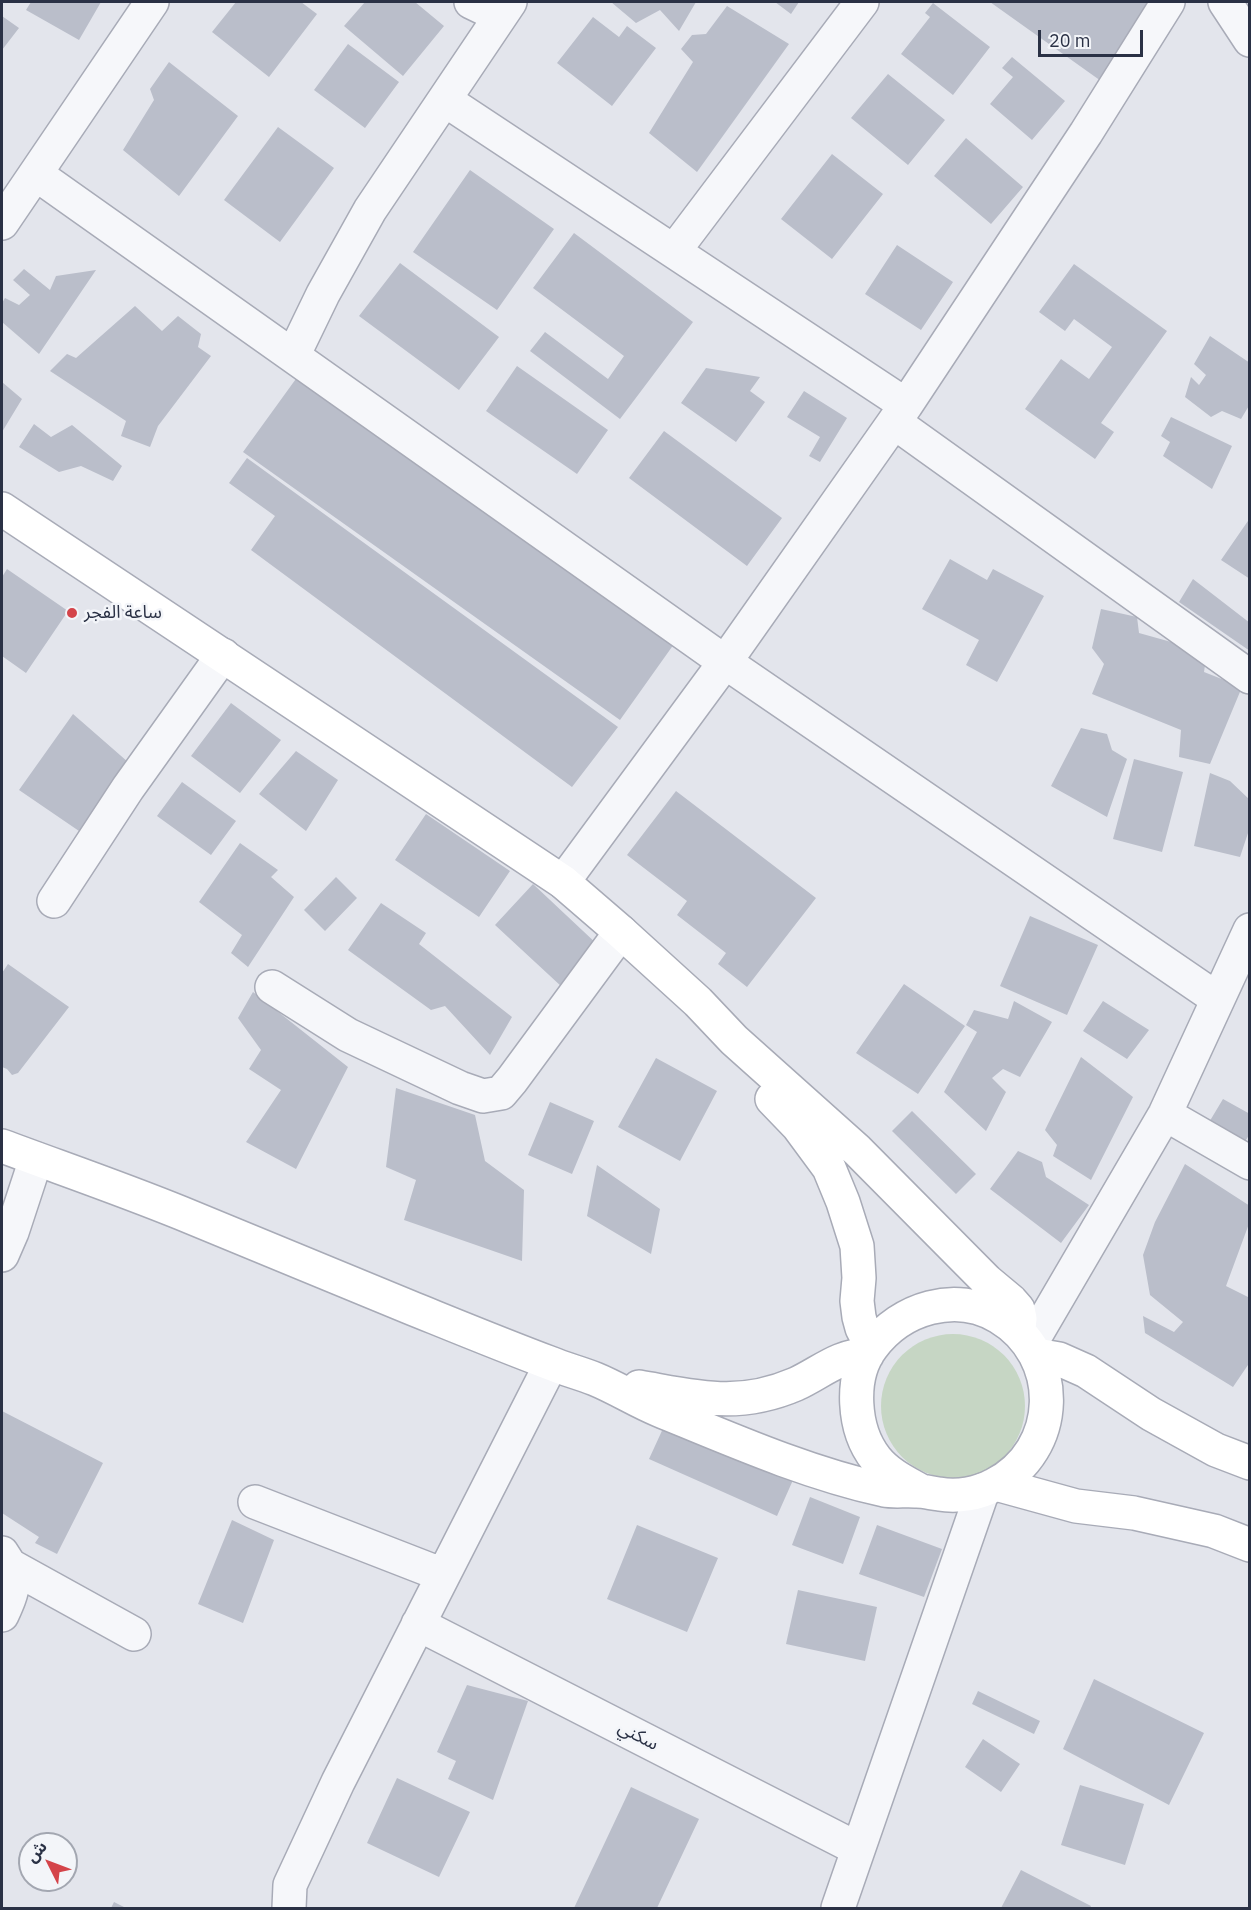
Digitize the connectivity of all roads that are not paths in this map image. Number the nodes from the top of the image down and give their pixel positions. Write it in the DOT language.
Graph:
graph roads {
  1 [pos="152,2"];
  2 [pos="471,2"];
  3 [pos="862,2"];
  4 [pos="1168,2"];
  5 [pos="1225,2"];
  6 [pos="505,9"];
  7 [pos="1250,40"];
  8 [pos="445,99"];
  9 [pos="36,174"];
  10 [pos="2,223"];
  11 [pos="674,251"];
  12 [pos="293,356"];
  13 [pos="900,414"];
  14 [pos="2,509"];
  15 [pos="223,655"];
  16 [pos="725,662"];
  17 [pos="1250,677"];
  18 [pos="563,882"];
  19 [pos="54,901"];
  20 [pos="1250,930"];
  21 [pos="621,932"];
  22 [pos="272,987"];
  23 [pos="1216,998"];
  24 [pos="698,1002"];
  25 [pos="1165,1114"];
  26 [pos="2,1146"];
  27 [pos="36,1159"];
  28 [pos="1250,1164"];
  29 [pos="2,1255"];
  30 [pos="1028,1344"];
  31 [pos="869,1351"];
  32 [pos="551,1364"];
  33 [pos="595,1379"];
  34 [pos="1250,1463"];
  35 [pos="990,1487"];
  36 [pos="921,1491"];
  37 [pos="255,1502"];
  38 [pos="1250,1545"];
  39 [pos="6,1559"];
  40 [pos="443,1575"];
  41 [pos="2,1615"];
  42 [pos="418,1624"];
  43 [pos="134,1634"];
  44 [pos="858,1849"];
  45 [pos="289,1908"];
  46 [pos="838,1908"];
  1 -- 9 [label="street"];
  2 -- 6 [label="street"];
  3 -- 11 [label="street"];
  4 -- 13 [label="street"];
  5 -- 7 [label="street"];
  6 -- 8 [label="street"];
  8 -- 11 [label="street"];
  8 -- 12 [label="street"];
  9 -- 10 [label="street"];
  9 -- 12 [label="street"];
  11 -- 13 [label="street"];
  12 -- 16 [label="street"];
  13 -- 16 [label="street"];
  13 -- 17 [label="street"];
  14 -- 15 [label="main road"];
  15 -- 18 [label="main road"];
  15 -- 19 [label="street"];
  16 -- 18 [label="street"];
  16 -- 23 [label="street"];
  18 -- 21 [label="main road"];
  20 -- 23 [label="street"];
  21 -- 22 [label="street"];
  21 -- 24 [label="main road"];
  23 -- 25 [label="street"];
  24 -- 30 [label="main road"];
  24 -- 31 [label="main road"];
  25 -- 28 [label="street"];
  25 -- 30 [label="street"];
  26 -- 27 [label="main road"];
  27 -- 29 [label="street"];
  27 -- 32 [label="main road"];
  30 -- 31 [label="main road"];
  30 -- 34 [label="main road"];
  30 -- 35 [label="main road"];
  31 -- 33 [label="main road"];
  31 -- 36 [label="main road"];
  32 -- 33 [label="main road"];
  32 -- 40 [label="street"];
  33 -- 36 [label="main road"];
  35 -- 36 [label="main road"];
  35 -- 38 [label="main road"];
  35 -- 44 [label="street"];
  37 -- 40 [label="street"];
  39 -- 41 [label="street"];
  39 -- 43 [label="street"];
  40 -- 42 [label="street"];
  42 -- 44 [label="street, سكني"];
  42 -- 45 [label="street"];
  44 -- 46 [label="street"];
}
